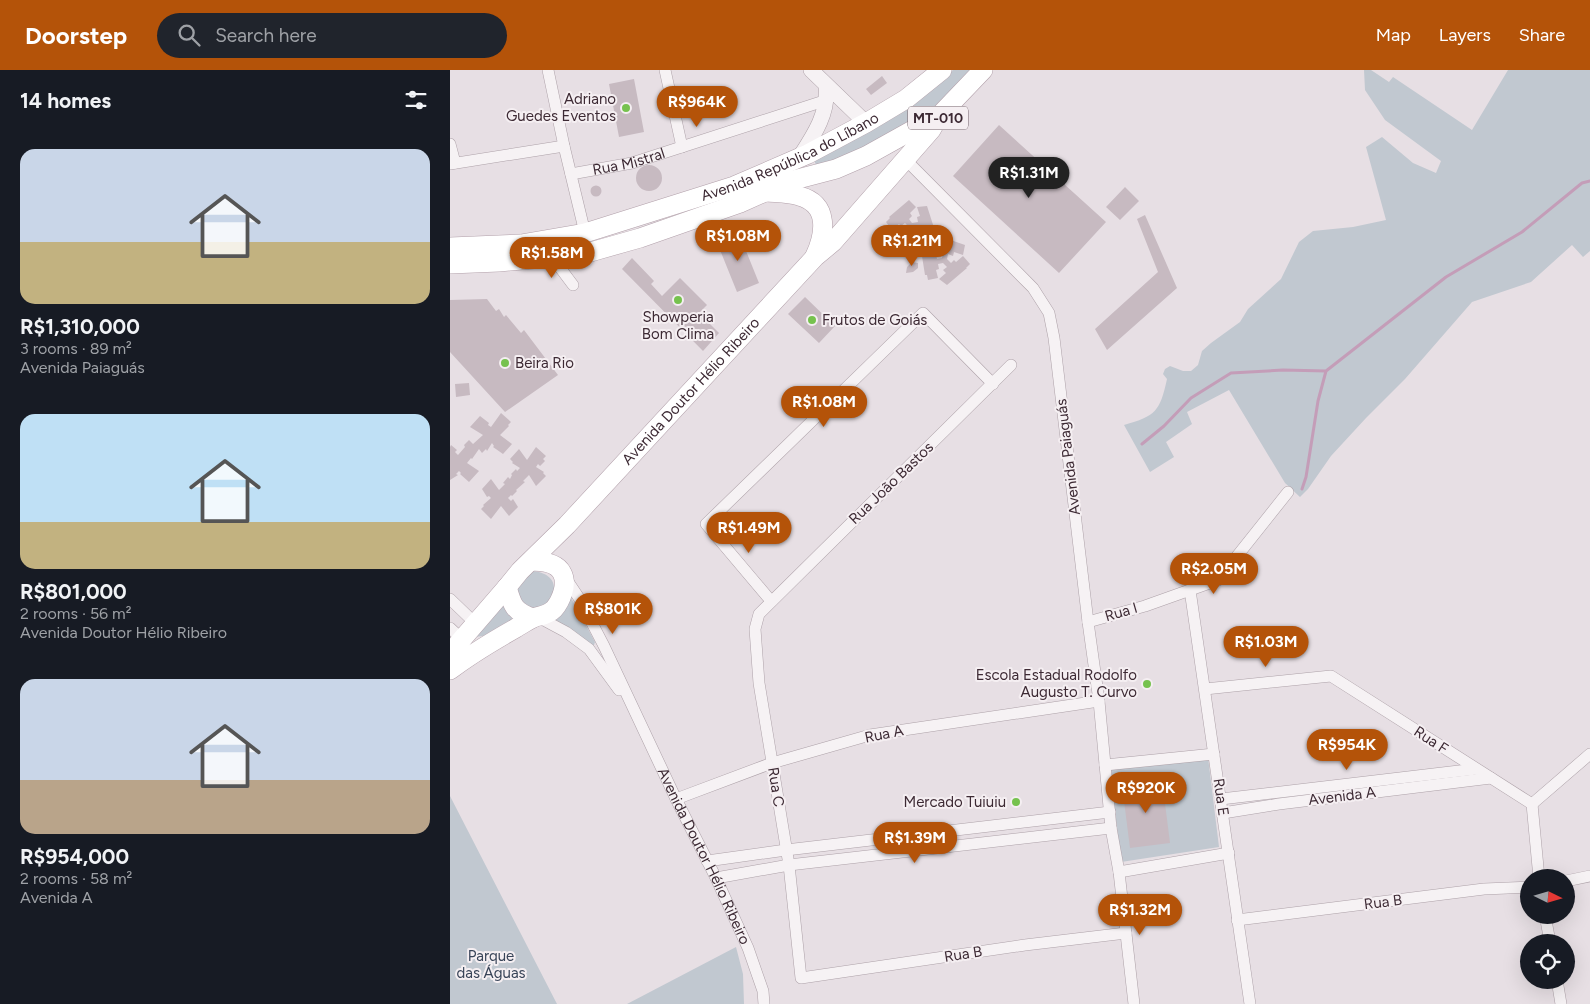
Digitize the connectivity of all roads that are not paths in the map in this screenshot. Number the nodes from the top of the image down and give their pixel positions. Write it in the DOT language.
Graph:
graph roads {
  1 [pos="548,70"];
  2 [pos="665,70"];
  3 [pos="811,70"];
  4 [pos="942,70"];
  5 [pos="983,70"];
  6 [pos="827,93"];
  7 [pos="939,116"];
  8 [pos="866,123"];
  9 [pos="450,144"];
  10 [pos="564,146"];
  11 [pos="682,147"];
  12 [pos="799,158"];
  13 [pos="453,163"];
  14 [pos="901,164"];
  15 [pos="571,174"];
  16 [pos="766,192"];
  17 [pos="586,233"];
  18 [pos="450,247"];
  19 [pos="552,257"];
  20 [pos="815,257"];
  21 [pos="450,264"];
  22 [pos="573,285"];
  23 [pos="1011,365"];
  24 [pos="992,384"];
  25 [pos="1288,492"];
  26 [pos="567,526"];
  27 [pos="531,561"];
  28 [pos="562,572"];
  29 [pos="507,588"];
  30 [pos="1190,590"];
  31 [pos="450,599"];
  32 [pos="771,601"];
  33 [pos="535,618"];
  34 [pos="1088,622"];
  35 [pos="476,624"];
  36 [pos="454,640"];
  37 [pos="484,646"];
  38 [pos="450,670"];
  39 [pos="1205,689"];
  40 [pos="1099,701"];
  41 [pos="634,712"];
  42 [pos="1214,754"];
  43 [pos="1590,754"];
  44 [pos="772,763"];
  45 [pos="1105,766"];
  46 [pos="1476,769"];
  47 [pos="1491,778"];
  48 [pos="676,799"];
  49 [pos="1221,799"];
  50 [pos="1532,804"];
  51 [pos="1110,812"];
  52 [pos="1223,812"];
  53 [pos="1111,828"];
  54 [pos="786,850"];
  55 [pos="1229,853"];
  56 [pos="707,861"];
  57 [pos="789,865"];
  58 [pos="1538,869"];
  59 [pos="1119,872"];
  60 [pos="1590,876"];
  61 [pos="716,878"];
  62 [pos="1575,879"];
  63 [pos="1520,887"];
  64 [pos="1237,920"];
  65 [pos="1126,933"];
  66 [pos="801,978"];
  67 [pos="1558,989"];
  68 [pos="764,1004"];
  69 [pos="1134,1004"];
  70 [pos="1250,1004"];
  71 [pos="1561,1004"];
  1 -- 10 [label="street"];
  2 -- 11 [label="street"];
  3 -- 6 [label="street"];
  4 -- 8 [label="main road, Avenida República do Líbano / MT-010"];
  5 -- 7 [label="main road, MT-010"];
  6 -- 8 [label="street"];
  6 -- 11 [label="street, Rua Mistral"];
  6 -- 12 [label="street"];
  7 -- 14 [label="main road, MT-010"];
  7 -- 16 [label="main road, Avenida República do Líbano"];
  8 -- 12 [label="main road, Avenida República do Líbano / MT-010"];
  9 -- 13 [label="street"];
  10 -- 13 [label="street"];
  10 -- 15 [label="street"];
  11 -- 15 [label="street, Rua Mistral"];
  12 -- 17 [label="main road, Avenida República do Líbano / MT-010"];
  14 -- 20 [label="main road, MT-010"];
  14 -- 34 [label="street, Avenida Paiaguás"];
  15 -- 17 [label="street"];
  16 -- 19 [label="main road, Avenida República do Líbano"];
  16 -- 20 [label="main road"];
  17 -- 18 [label="main road, Avenida República do Líbano / MT-010"];
  19 -- 21 [label="main road, Avenida República do Líbano"];
  19 -- 22 [label="street"];
  20 -- 26 [label="main road, Avenida Doutor Hélio Ribeiro"];
  23 -- 24 [label="street, Rua João Bastos"];
  24 -- 32 [label="street, Rua João Bastos"];
  24 -- 32 [label="street"];
  25 -- 30 [label="street, Rua I"];
  26 -- 27 [label="main road, Avenida Doutor Hélio Ribeiro"];
  26 -- 28 [label="main road, Avenida Doutor Hélio Ribeiro"];
  27 -- 28 [label="main road"];
  27 -- 29 [label="main road, Avenida Doutor Hélio Ribeiro"];
  28 -- 33 [label="main road, Avenida Doutor Hélio Ribeiro"];
  28 -- 41 [label="street, Avenida Doutor Hélio Ribeiro"];
  29 -- 33 [label="main road"];
  29 -- 35 [label="main road, Avenida Doutor Hélio Ribeiro"];
  30 -- 34 [label="street, Rua I"];
  30 -- 39 [label="street, Rua E"];
  31 -- 35 [label="street"];
  32 -- 44 [label="street, Rua C"];
  33 -- 37 [label="main road, Avenida Doutor Hélio Ribeiro"];
  33 -- 41 [label="street, Avenida Doutor Hélio Ribeiro"];
  34 -- 40 [label="street, Avenida Paiaguás"];
  35 -- 36 [label="main road, Avenida Doutor Hélio Ribeiro"];
  36 -- 37 [label="street"];
  37 -- 38 [label="main road, Avenida Doutor Hélio Ribeiro"];
  39 -- 42 [label="street, Rua E"];
  39 -- 46 [label="street, Rua F"];
  40 -- 44 [label="street, Rua A"];
  40 -- 45 [label="street, Avenida Paiaguás"];
  41 -- 48 [label="street, Avenida Doutor Hélio Ribeiro"];
  42 -- 45 [label="street"];
  42 -- 49 [label="street, Rua E"];
  43 -- 50 [label="street"];
  44 -- 48 [label="street, Rua A"];
  44 -- 54 [label="street, Rua C"];
  45 -- 51 [label="street, Avenida Paiaguás"];
  46 -- 47 [label="street, Rua F"];
  46 -- 49 [label="street, Avenida A"];
  47 -- 50 [label="street, Rua F"];
  47 -- 52 [label="street, Avenida A"];
  48 -- 56 [label="street, Avenida Doutor Hélio Ribeiro"];
  49 -- 52 [label="street, Rua E"];
  50 -- 58 [label="street"];
  51 -- 53 [label="street, Avenida Paiaguás"];
  51 -- 54 [label="street"];
  52 -- 55 [label="street, Rua E"];
  53 -- 57 [label="street"];
  53 -- 59 [label="street, Avenida Paiaguás"];
  54 -- 56 [label="street"];
  54 -- 57 [label="street, Rua C"];
  55 -- 59 [label="street"];
  55 -- 64 [label="street, Rua E"];
  56 -- 61 [label="street, Avenida Doutor Hélio Ribeiro"];
  57 -- 61 [label="street"];
  57 -- 66 [label="street, Rua C"];
  59 -- 65 [label="street, Avenida Paiaguás"];
  60 -- 62 [label="street"];
  61 -- 68 [label="street, Avenida Doutor Hélio Ribeiro"];
  63 -- 64 [label="street, Rua B"];
  64 -- 70 [label="street, Rua E"];
  65 -- 66 [label="street, Rua B"];
  65 -- 69 [label="street, Avenida Paiaguás"];
  67 -- 71 [label="street"];
}
